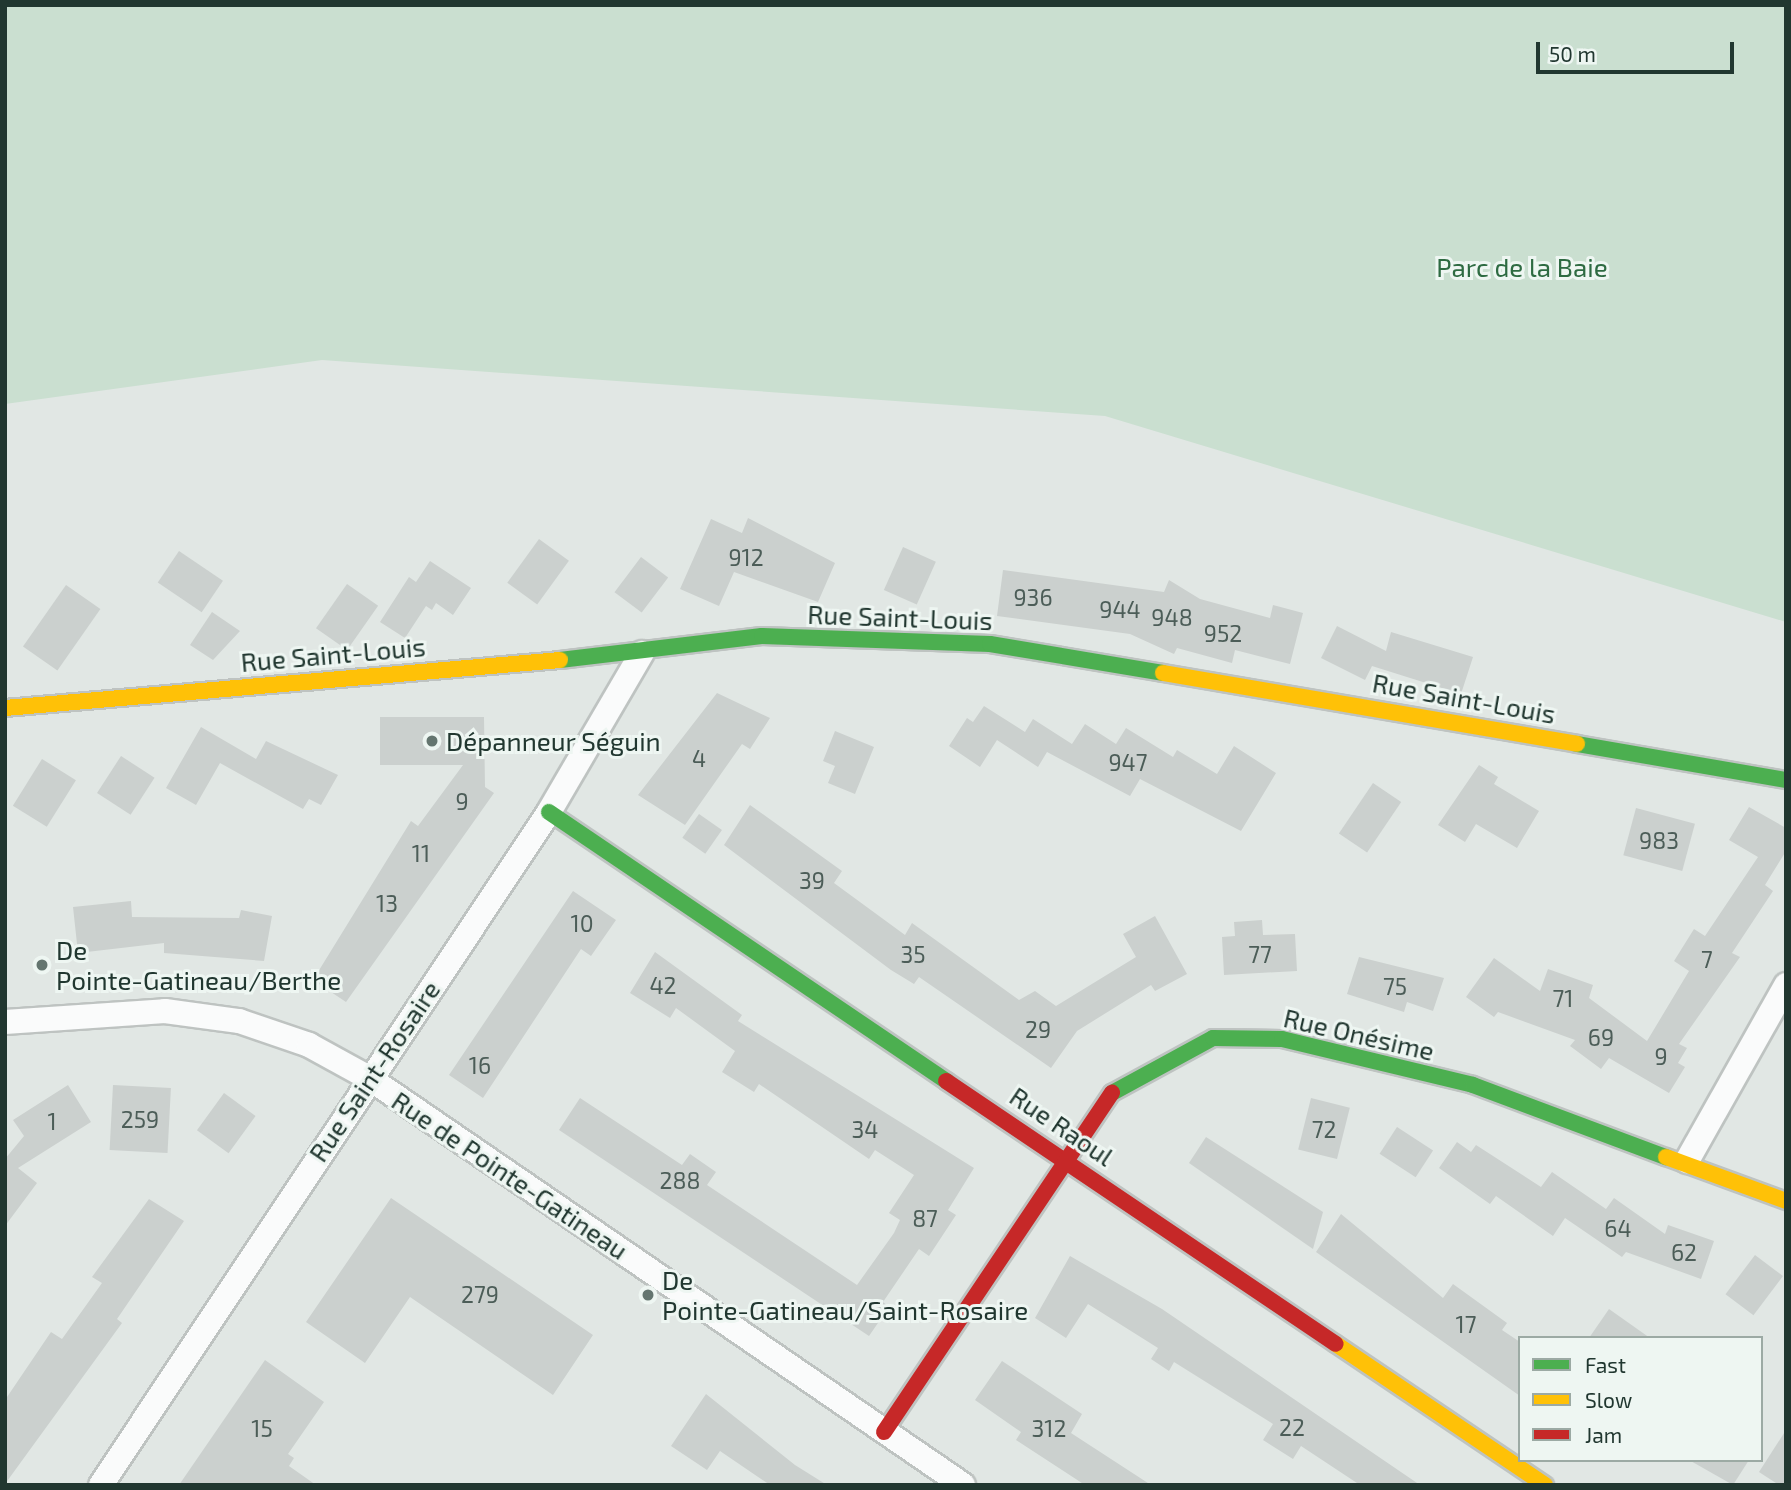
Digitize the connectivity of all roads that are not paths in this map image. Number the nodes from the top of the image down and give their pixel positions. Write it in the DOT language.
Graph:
graph roads {
  1 [pos="642,653"];
  2 [pos="5,708"];
  3 [pos="1786,780"];
  4 [pos="549,812"];
  5 [pos="1786,985"];
  6 [pos="7,1024"];
  7 [pos="369,1078"];
  8 [pos="1067,1158"];
  9 [pos="1687,1161"];
  10 [pos="1786,1201"];
  11 [pos="884,1432"];
  12 [pos="101,1485"];
  13 [pos="963,1485"];
  14 [pos="1545,1485"];
  1 -- 2 [label="street, Rue Saint-Louis"];
  1 -- 3 [label="street, Rue Saint-Louis"];
  1 -- 4 [label="street, Rue Saint-Rosaire"];
  4 -- 7 [label="street, Rue Saint-Rosaire"];
  4 -- 8 [label="street, Rue Raoul"];
  5 -- 9 [label="street"];
  6 -- 7 [label="street, Rue de Pointe-Gatineau"];
  7 -- 11 [label="street, Rue de Pointe-Gatineau"];
  7 -- 12 [label="street, Rue Saint-Rosaire"];
  8 -- 9 [label="street, Rue Onésime"];
  8 -- 11 [label="street, Rue Onésime"];
  8 -- 14 [label="street, Rue Raoul"];
  9 -- 10 [label="street, Rue Onésime"];
  11 -- 13 [label="street, Rue de Pointe-Gatineau"];
}
